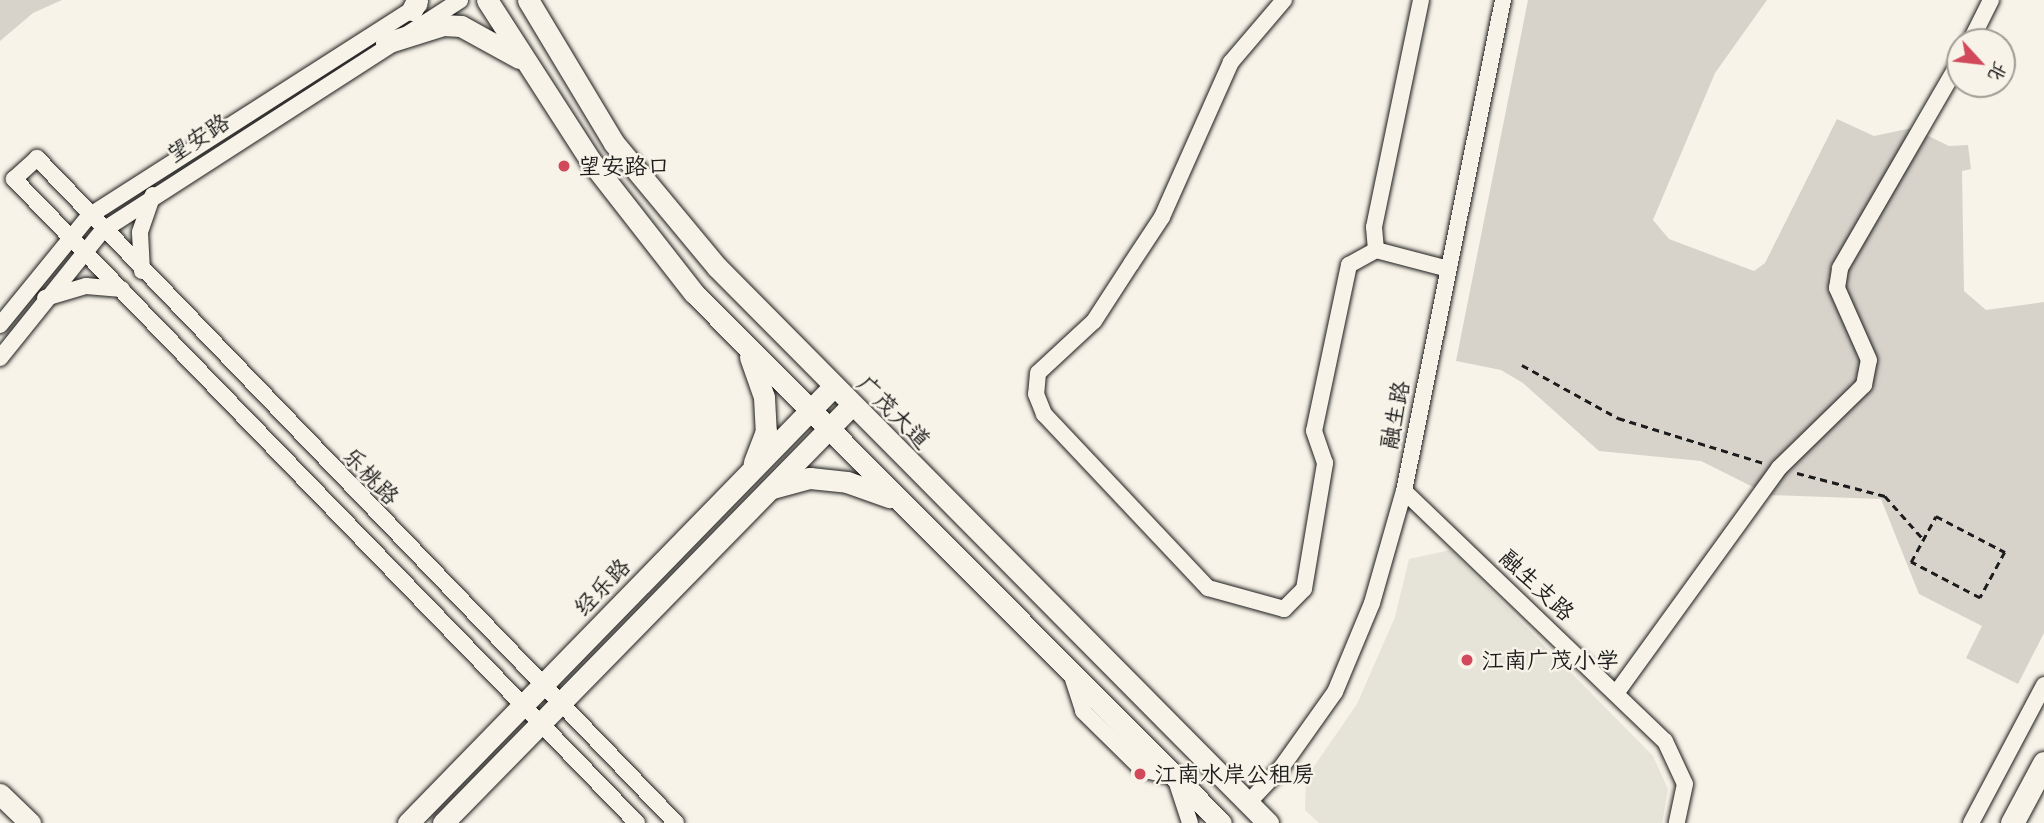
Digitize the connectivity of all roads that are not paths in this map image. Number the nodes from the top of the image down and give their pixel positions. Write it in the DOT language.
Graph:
graph roads {
  1 [pos="460,0"];
  2 [pos="487,0"];
  3 [pos="528,0"];
  4 [pos="1284,0"];
  5 [pos="1421,0"];
  6 [pos="1503,0"];
  7 [pos="1992,0"];
  8 [pos="419,3"];
  9 [pos="1977,28"];
  10 [pos="386,43"];
  11 [pos="526,63"];
  12 [pos="1946,85"];
  13 [pos="153,195"];
  14 [pos="89,216"];
  15 [pos="102,231"];
  16 [pos="68,236"];
  17 [pos="1376,250"];
  18 [pos="82,251"];
  19 [pos="1445,268"];
  20 [pos="142,271"];
  21 [pos="122,289"];
  22 [pos="45,298"];
  23 [pos="0,325"];
  24 [pos="748,352"];
  25 [pos="0,358"];
  26 [pos="833,387"];
  27 [pos="851,406"];
  28 [pos="809,412"];
  29 [pos="827,431"];
  30 [pos="751,472"];
  31 [pos="770,489"];
  32 [pos="1404,491"];
  33 [pos="895,499"];
  34 [pos="1006,561"];
  35 [pos="982,585"];
  36 [pos="2044,685"];
  37 [pos="541,686"];
  38 [pos="1617,692"];
  39 [pos="559,705"];
  40 [pos="522,706"];
  41 [pos="540,725"];
  42 [pos="2042,765"];
  43 [pos="1175,777"];
  44 [pos="0,794"];
  45 [pos="1248,803"];
  46 [pos="30,823"];
  47 [pos="408,823"];
  48 [pos="443,823"];
  49 [pos="637,823"];
  50 [pos="676,823"];
  51 [pos="1191,823"];
  52 [pos="1221,823"];
  53 [pos="1268,823"];
  54 [pos="1677,823"];
  55 [pos="1971,823"];
  56 [pos="2012,823"];
  1 -- 10 [label="street, 望安路"];
  2 -- 11 [label="main road"];
  3 -- 26 [label="main road, 广茂大道"];
  4 -- 17 [label="street"];
  5 -- 17 [label="street"];
  6 -- 19 [label="street, 融生路"];
  7 -- 9 [label="street"];
  8 -- 14 [label="street, 望安路"];
  10 -- 11 [label="main road"];
  10 -- 13 [label="street, 望安路"];
  11 -- 24 [label="main road"];
  12 -- 38 [label="street"];
  13 -- 15 [label="street, 望安路"];
  13 -- 20 [label="street"];
  14 -- 15 [label="street, 乐桃路"];
  14 -- 16 [label="street, 望安路"];
  14 -- 16 [label="street, 乐桃路"];
  15 -- 18 [label="street, 望安路"];
  15 -- 20 [label="street, 乐桃路"];
  16 -- 18 [label="street"];
  16 -- 23 [label="street, 望安路"];
  17 -- 19 [label="street"];
  18 -- 21 [label="street"];
  18 -- 22 [label="street, 望安路"];
  19 -- 32 [label="street, 融生路"];
  20 -- 37 [label="street, 乐桃路"];
  21 -- 22 [label="street"];
  21 -- 40 [label="street"];
  22 -- 25 [label="street, 望安路"];
  24 -- 28 [label="main road"];
  24 -- 30 [label="main road"];
  26 -- 27 [label="main road, 广茂大道"];
  26 -- 28 [label="main road, 经乐路"];
  27 -- 29 [label="main road"];
  27 -- 34 [label="main road, 广茂大道"];
  28 -- 29 [label="main road"];
  28 -- 30 [label="main road, 经乐路"];
  29 -- 31 [label="main road"];
  29 -- 33 [label="main road"];
  30 -- 37 [label="main road, 经乐路"];
  31 -- 33 [label="main road"];
  31 -- 39 [label="main road"];
  32 -- 38 [label="street, 融生支路"];
  32 -- 45 [label="street, 融生路"];
  33 -- 35 [label="main road"];
  34 -- 35 [label="main road"];
  34 -- 45 [label="main road, 广茂大道"];
  35 -- 43 [label="main road"];
  36 -- 55 [label="street"];
  37 -- 39 [label="street, 乐桃路"];
  37 -- 40 [label="main road, 经乐路"];
  38 -- 54 [label="street, 融生支路"];
  39 -- 41 [label="main road"];
  39 -- 50 [label="street, 乐桃路"];
  40 -- 41 [label="street"];
  40 -- 47 [label="main road, 经乐路"];
  41 -- 48 [label="main road"];
  41 -- 49 [label="street"];
  42 -- 56 [label="highway"];
  43 -- 51 [label="street"];
  43 -- 52 [label="main road"];
  44 -- 46 [label="main road"];
  45 -- 53 [label="main road, 广茂大道"];
}
